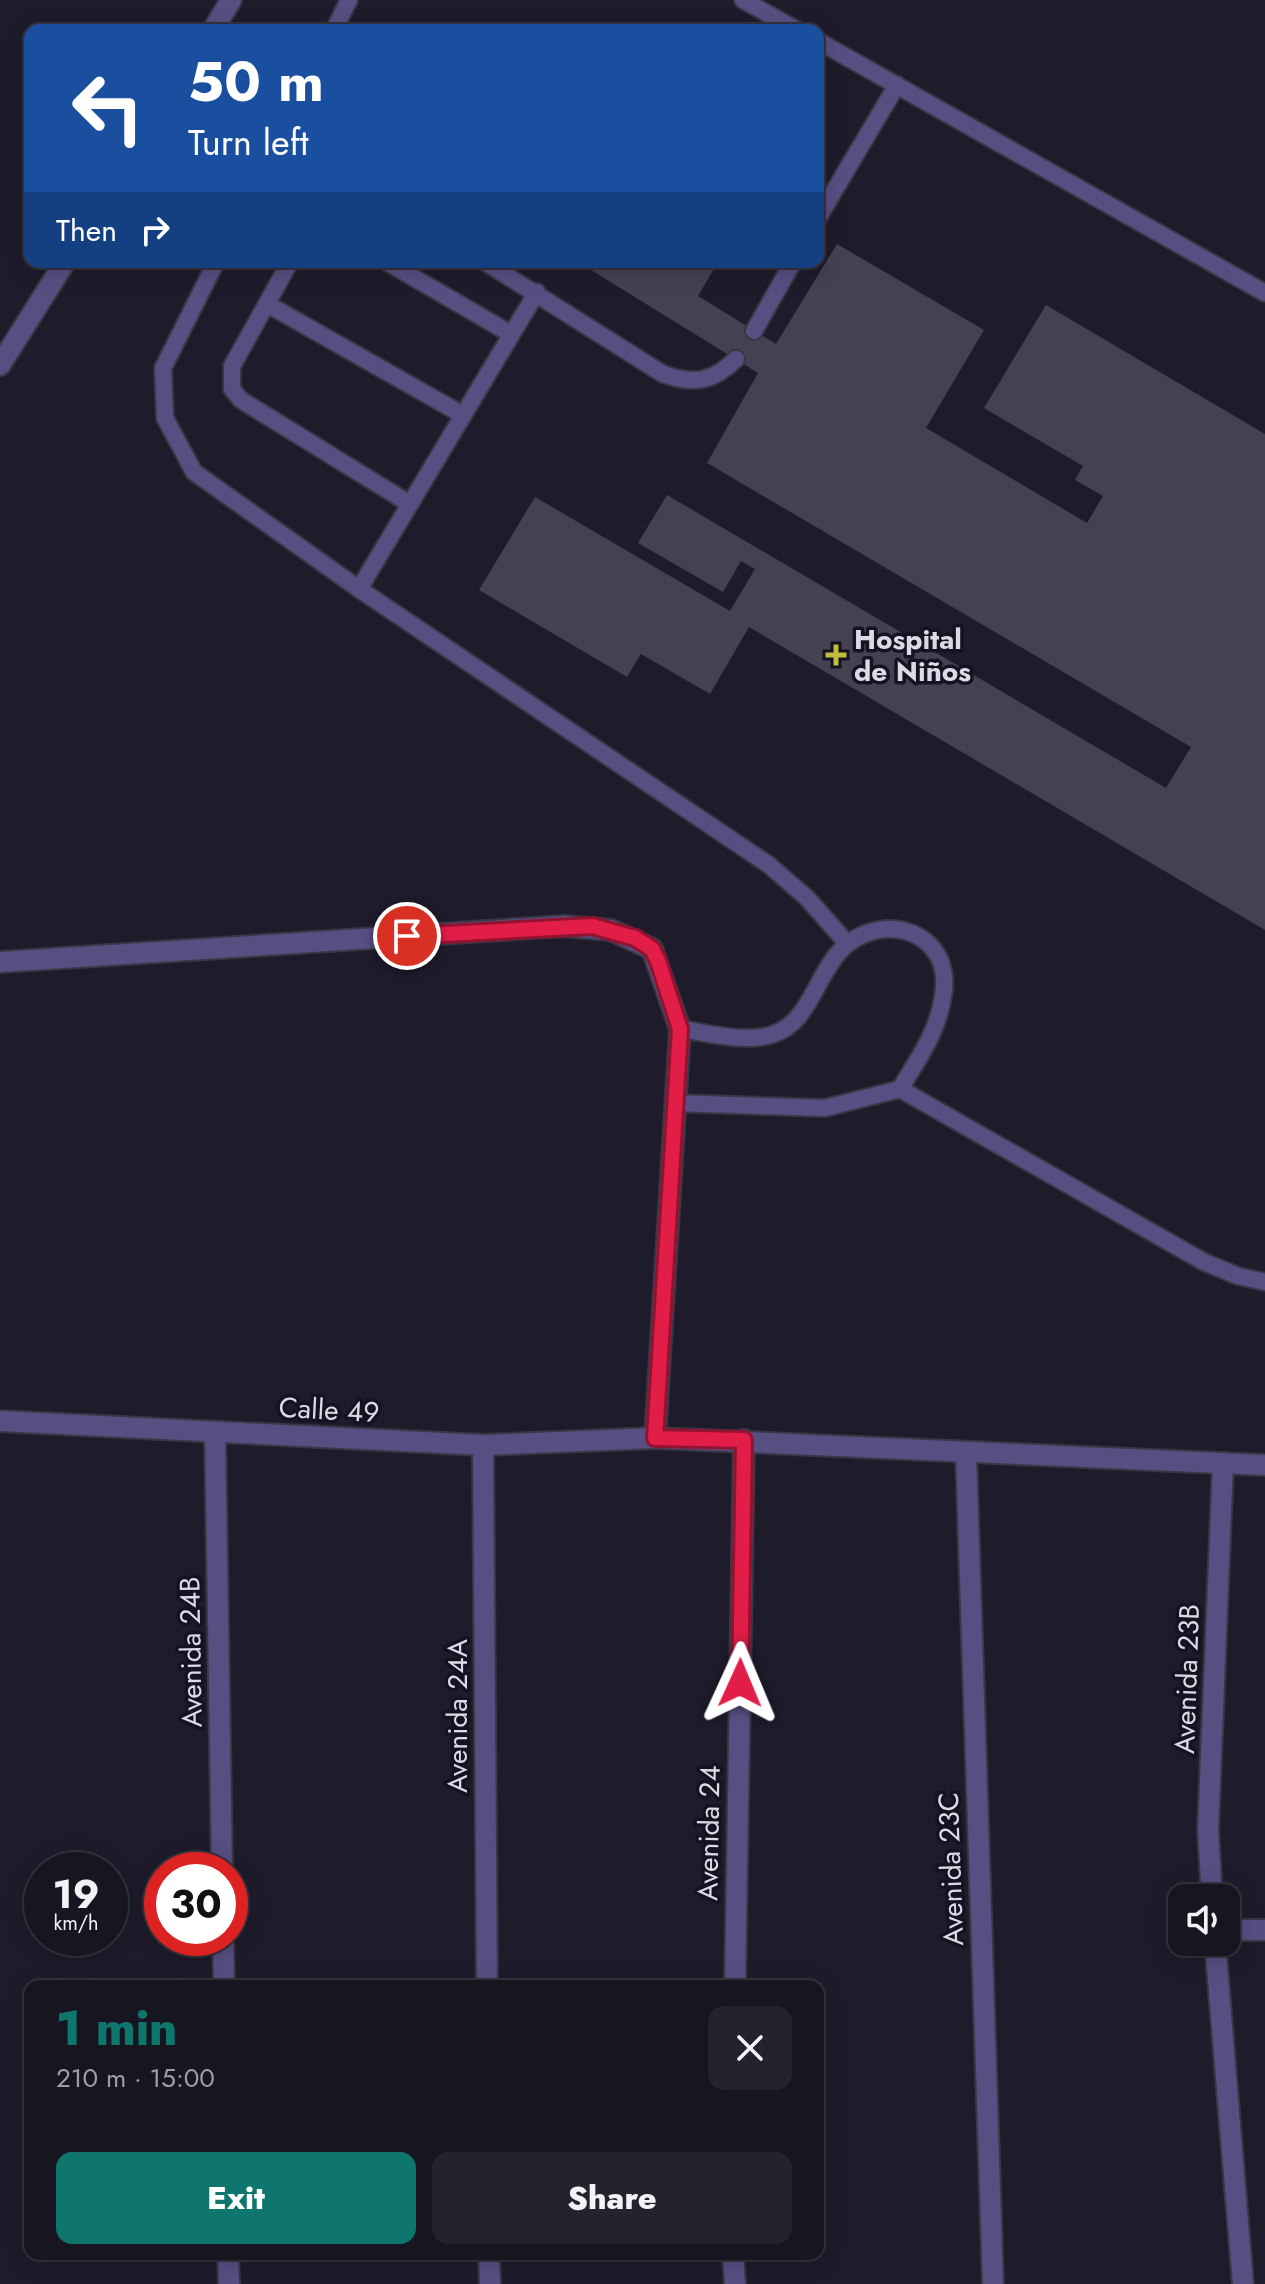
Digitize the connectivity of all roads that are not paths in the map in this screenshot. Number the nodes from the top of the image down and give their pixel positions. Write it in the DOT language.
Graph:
graph roads {
  1 [pos="231,0"];
  2 [pos="349,0"];
  3 [pos="743,0"];
  4 [pos="217,24"];
  5 [pos="337,24"];
  6 [pos="786,24"];
  7 [pos="824,44"];
  8 [pos="897,85"];
  9 [pos="824,208"];
  10 [pos="61,268"];
  11 [pos="213,268"];
  12 [pos="287,268"];
  13 [pos="397,268"];
  14 [pos="495,268"];
  15 [pos="790,268"];
  16 [pos="537,292"];
  17 [pos="1265,293"];
  18 [pos="267,304"];
  19 [pos="754,331"];
  20 [pos="511,334"];
  21 [pos="736,359"];
  22 [pos="0,365"];
  23 [pos="463,415"];
  24 [pos="410,504"];
  25 [pos="359,589"];
  26 [pos="846,942"];
  27 [pos="0,962"];
  28 [pos="680,1029"];
  29 [pos="900,1089"];
  30 [pos="674,1103"];
  31 [pos="1265,1282"];
  32 [pos="0,1421"];
  33 [pos="215,1432"];
  34 [pos="655,1438"];
  35 [pos="744,1440"];
  36 [pos="483,1445"];
  37 [pos="966,1453"];
  38 [pos="1223,1463"];
  39 [pos="1265,1465"];
  40 [pos="222,1852"];
  41 [pos="1211,1884"];
  42 [pos="1240,1930"];
  43 [pos="1265,1930"];
  44 [pos="223,1956"];
  45 [pos="1216,1956"];
  46 [pos="224,1980"];
  47 [pos="487,1980"];
  48 [pos="735,1980"];
  49 [pos="228,2260"];
  50 [pos="489,2260"];
  51 [pos="733,2260"];
  52 [pos="229,2284"];
  53 [pos="490,2284"];
  54 [pos="735,2284"];
  55 [pos="993,2284"];
  56 [pos="1243,2284"];
  1 -- 4 [label="street"];
  2 -- 5 [label="lane"];
  3 -- 6 [label="lane"];
  7 -- 8 [label="lane"];
  8 -- 9 [label="lane"];
  8 -- 17 [label="lane"];
  10 -- 22 [label="street"];
  11 -- 25 [label="lane"];
  12 -- 18 [label="lane"];
  13 -- 20 [label="lane"];
  14 -- 16 [label="lane"];
  15 -- 19 [label="lane"];
  16 -- 20 [label="lane"];
  16 -- 21 [label="lane"];
  18 -- 23 [label="lane"];
  18 -- 24 [label="lane"];
  20 -- 23 [label="lane"];
  23 -- 24 [label="lane"];
  24 -- 25 [label="lane"];
  25 -- 26 [label="lane"];
  26 -- 28 [label="lane"];
  26 -- 29 [label="lane"];
  27 -- 28 [label="street"];
  28 -- 30 [label="street"];
  29 -- 30 [label="lane"];
  29 -- 31 [label="lane"];
  30 -- 34 [label="street"];
  32 -- 33 [label="street, Calle 49"];
  33 -- 36 [label="street, Calle 49"];
  33 -- 40 [label="street, Avenida 24B"];
  34 -- 35 [label="street, Calle 49"];
  34 -- 36 [label="street, Calle 49"];
  35 -- 37 [label="street, Calle 49"];
  35 -- 48 [label="street, Avenida 24"];
  36 -- 47 [label="street, Avenida 24A"];
  37 -- 38 [label="street, Calle 49"];
  37 -- 55 [label="street, Avenida 23C"];
  38 -- 39 [label="street, Calle 49"];
  38 -- 41 [label="street, Avenida 23B"];
  42 -- 43 [label="street"];
  44 -- 46 [label="street"];
  45 -- 56 [label="street"];
  49 -- 52 [label="street"];
  50 -- 53 [label="street"];
  51 -- 54 [label="street"];
}
